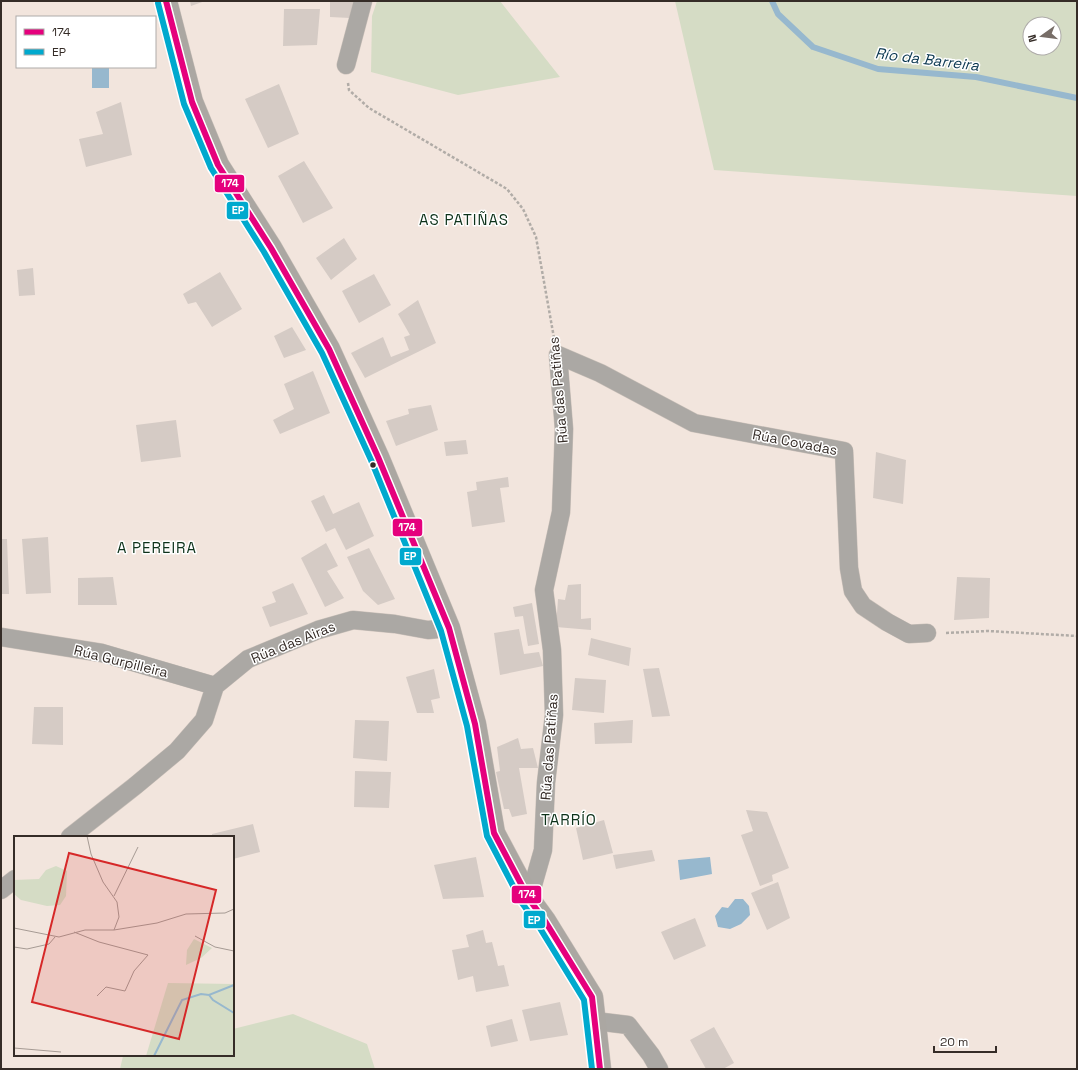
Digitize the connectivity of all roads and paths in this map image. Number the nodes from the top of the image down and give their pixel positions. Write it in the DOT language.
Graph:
graph roads {
  1 [pos="166,1"];
  2 [pos="363,1"];
  3 [pos="346,65"];
  4 [pos="558,355"];
  5 [pos="449,628"];
  6 [pos="928,634"];
  7 [pos="1077,636"];
  8 [pos="1,637"];
  9 [pos="215,686"];
  10 [pos="71,836"];
  11 [pos="14,880"];
  12 [pos="1,890"];
  13 [pos="529,899"];
  14 [pos="595,1021"];
  15 [pos="600,1069"];
  16 [pos="659,1069"];
  1 -- 5 [label="main road"];
  2 -- 3 [label="street"];
  3 -- 4 [label="path, Rúa das Patiñas"];
  4 -- 6 [label="street, Rúa Covadas"];
  4 -- 13 [label="street, Rúa das Patiñas"];
  5 -- 9 [label="street, Rúa das Airas"];
  5 -- 13 [label="main road"];
  6 -- 7 [label="path"];
  8 -- 9 [label="street, Rúa Gurpilleira"];
  9 -- 10 [label="street"];
  11 -- 12 [label="street"];
  13 -- 14 [label="main road"];
  14 -- 15 [label="main road"];
  14 -- 16 [label="street"];
}
